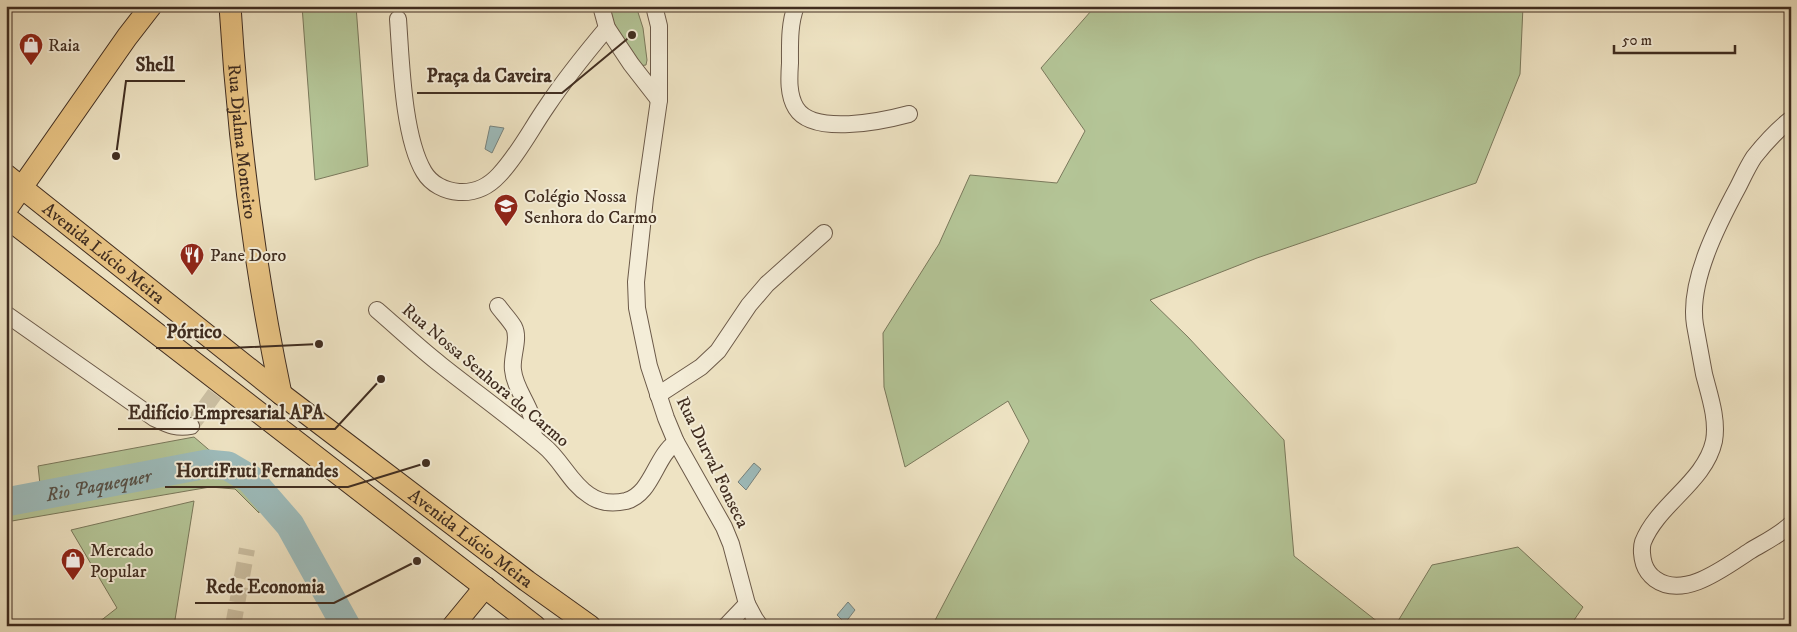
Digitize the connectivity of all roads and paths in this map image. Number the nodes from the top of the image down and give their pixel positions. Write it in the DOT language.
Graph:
graph roads {
  1 [pos="151,6"];
  2 [pos="230,6"];
  3 [pos="601,6"];
  4 [pos="654,6"];
  5 [pos="796,6"];
  6 [pos="398,19"];
  7 [pos="607,28"];
  8 [pos="658,100"];
  9 [pos="909,114"];
  10 [pos="1791,119"];
  11 [pos="14,182"];
  12 [pos="6,210"];
  13 [pos="6,217"];
  14 [pos="824,233"];
  15 [pos="498,306"];
  16 [pos="377,310"];
  17 [pos="6,314"];
  18 [pos="281,394"];
  19 [pos="658,394"];
  20 [pos="191,426"];
  21 [pos="532,436"];
  22 [pos="676,442"];
  23 [pos="1791,524"];
  24 [pos="485,587"];
  25 [pos="747,604"];
  26 [pos="453,626"];
  27 [pos="535,626"];
  28 [pos="590,626"];
  29 [pos="726,626"];
  30 [pos="760,626"];
  1 -- 11 [label="main road"];
  2 -- 18 [label="main road, Rua Djalma Monteiro"];
  3 -- 7 [label="street"];
  4 -- 8 [label="street, Rua Durval Fonseca"];
  5 -- 9 [label="street"];
  6 -- 7 [label="street"];
  7 -- 8 [label="street"];
  8 -- 19 [label="street, Rua Durval Fonseca"];
  10 -- 23 [label="street"];
  11 -- 12 [label="main road"];
  11 -- 18 [label="main road, Avenida Lúcio Meira"];
  13 -- 24 [label="main road, Avenida Lúcio Meira"];
  14 -- 19 [label="street"];
  15 -- 21 [label="street"];
  16 -- 21 [label="street, Rua Nossa Senhora do Carmo"];
  17 -- 20 [label="street"];
  18 -- 28 [label="main road, Avenida Lúcio Meira"];
  19 -- 22 [label="street, Rua Durval Fonseca"];
  21 -- 22 [label="street, Rua Nossa Senhora do Carmo"];
  22 -- 25 [label="street, Rua Durval Fonseca"];
  24 -- 26 [label="main road"];
  24 -- 27 [label="main road, Avenida Lúcio Meira"];
  25 -- 29 [label="street"];
  25 -- 30 [label="street, Rua Durval Fonseca"];
}
